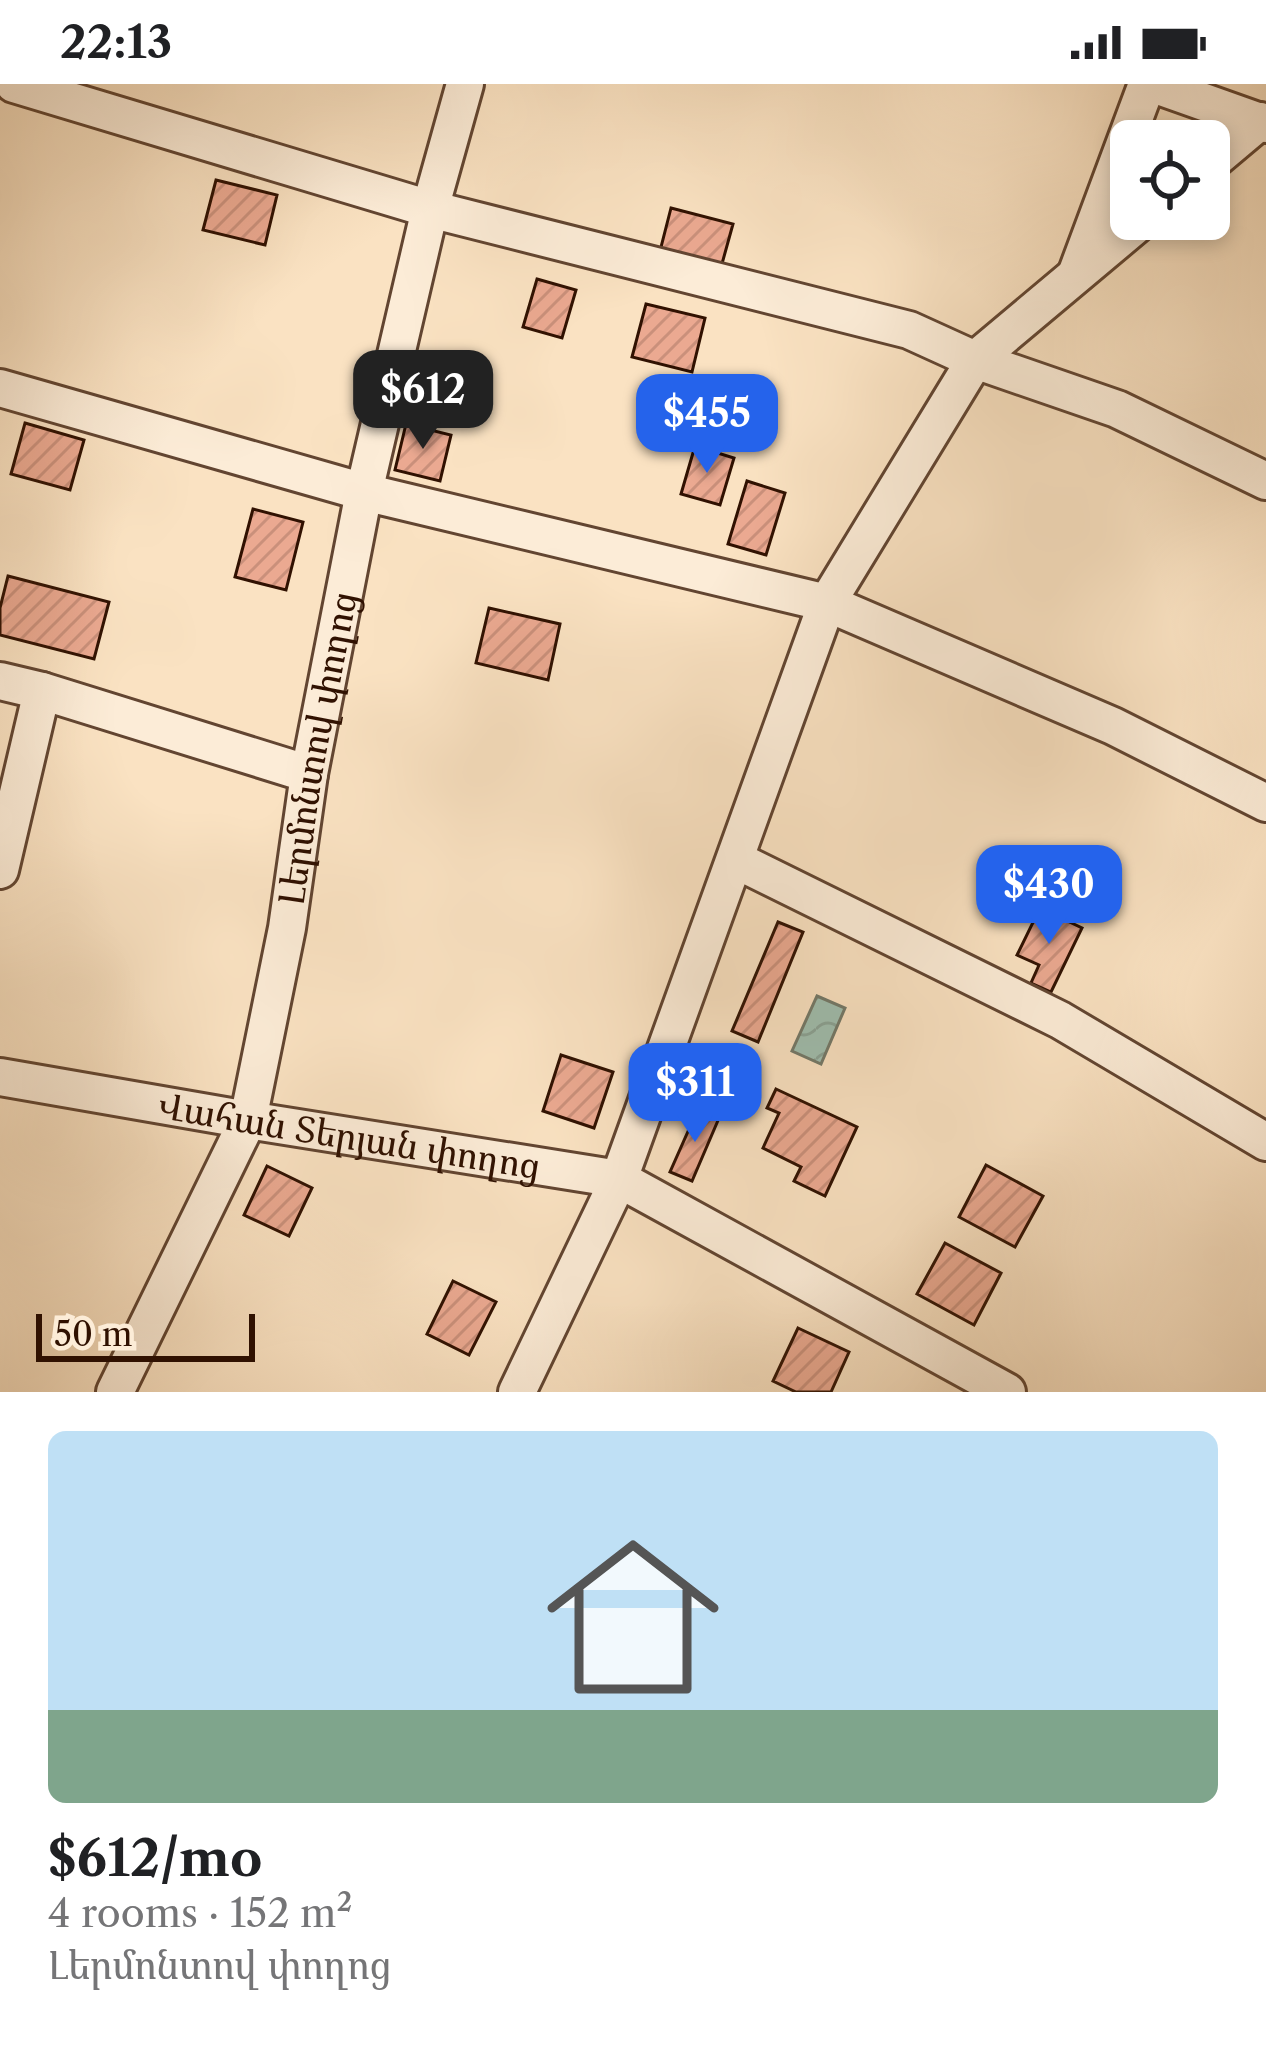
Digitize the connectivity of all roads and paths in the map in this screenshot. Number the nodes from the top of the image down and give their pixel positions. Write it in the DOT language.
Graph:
graph roads {
  1 [pos="14,84"];
  2 [pos="465,84"];
  3 [pos="1150,84"];
  4 [pos="1263,123"];
  5 [pos="1230,148"];
  6 [pos="430,209"];
  7 [pos="1118,240"];
  8 [pos="1076,275"];
  9 [pos="975,360"];
  10 [pos="0,388"];
  11 [pos="1266,481"];
  12 [pos="364,492"];
  13 [pos="826,603"];
  14 [pos="0,681"];
  15 [pos="43,691"];
  16 [pos="309,774"];
  17 [pos="1266,802"];
  18 [pos="736,860"];
  19 [pos="0,870"];
  20 [pos="0,1077"];
  21 [pos="248,1120"];
  22 [pos="1266,1142"];
  23 [pos="619,1179"];
  24 [pos="115,1392"];
  25 [pos="517,1392"];
  26 [pos="1007,1392"];
  1 -- 6 [label="street"];
  2 -- 6 [label="street, Լերմոնտով փողոց"];
  3 -- 4 [label="street"];
  3 -- 8 [label="street"];
  4 -- 5 [label="street"];
  6 -- 9 [label="street"];
  6 -- 12 [label="street, Լերմոնտով փողոց"];
  7 -- 8 [label="street"];
  8 -- 9 [label="street"];
  9 -- 11 [label="street"];
  9 -- 13 [label="street"];
  10 -- 12 [label="street"];
  12 -- 13 [label="street"];
  12 -- 16 [label="street, Լերմոնտով փողոց"];
  13 -- 17 [label="street"];
  13 -- 18 [label="street"];
  14 -- 15 [label="street"];
  15 -- 16 [label="street"];
  15 -- 19 [label="street"];
  16 -- 21 [label="street, Լերմոնտով փողոց"];
  18 -- 22 [label="street"];
  18 -- 23 [label="street"];
  20 -- 21 [label="street, Վահան Տերյան փողոց"];
  21 -- 23 [label="street, Վահան Տերյան փողոց"];
  21 -- 24 [label="street, Լերմոնտով փողոց"];
  23 -- 25 [label="street"];
  23 -- 26 [label="street, Վահան Տերյան փողոց"];
}
